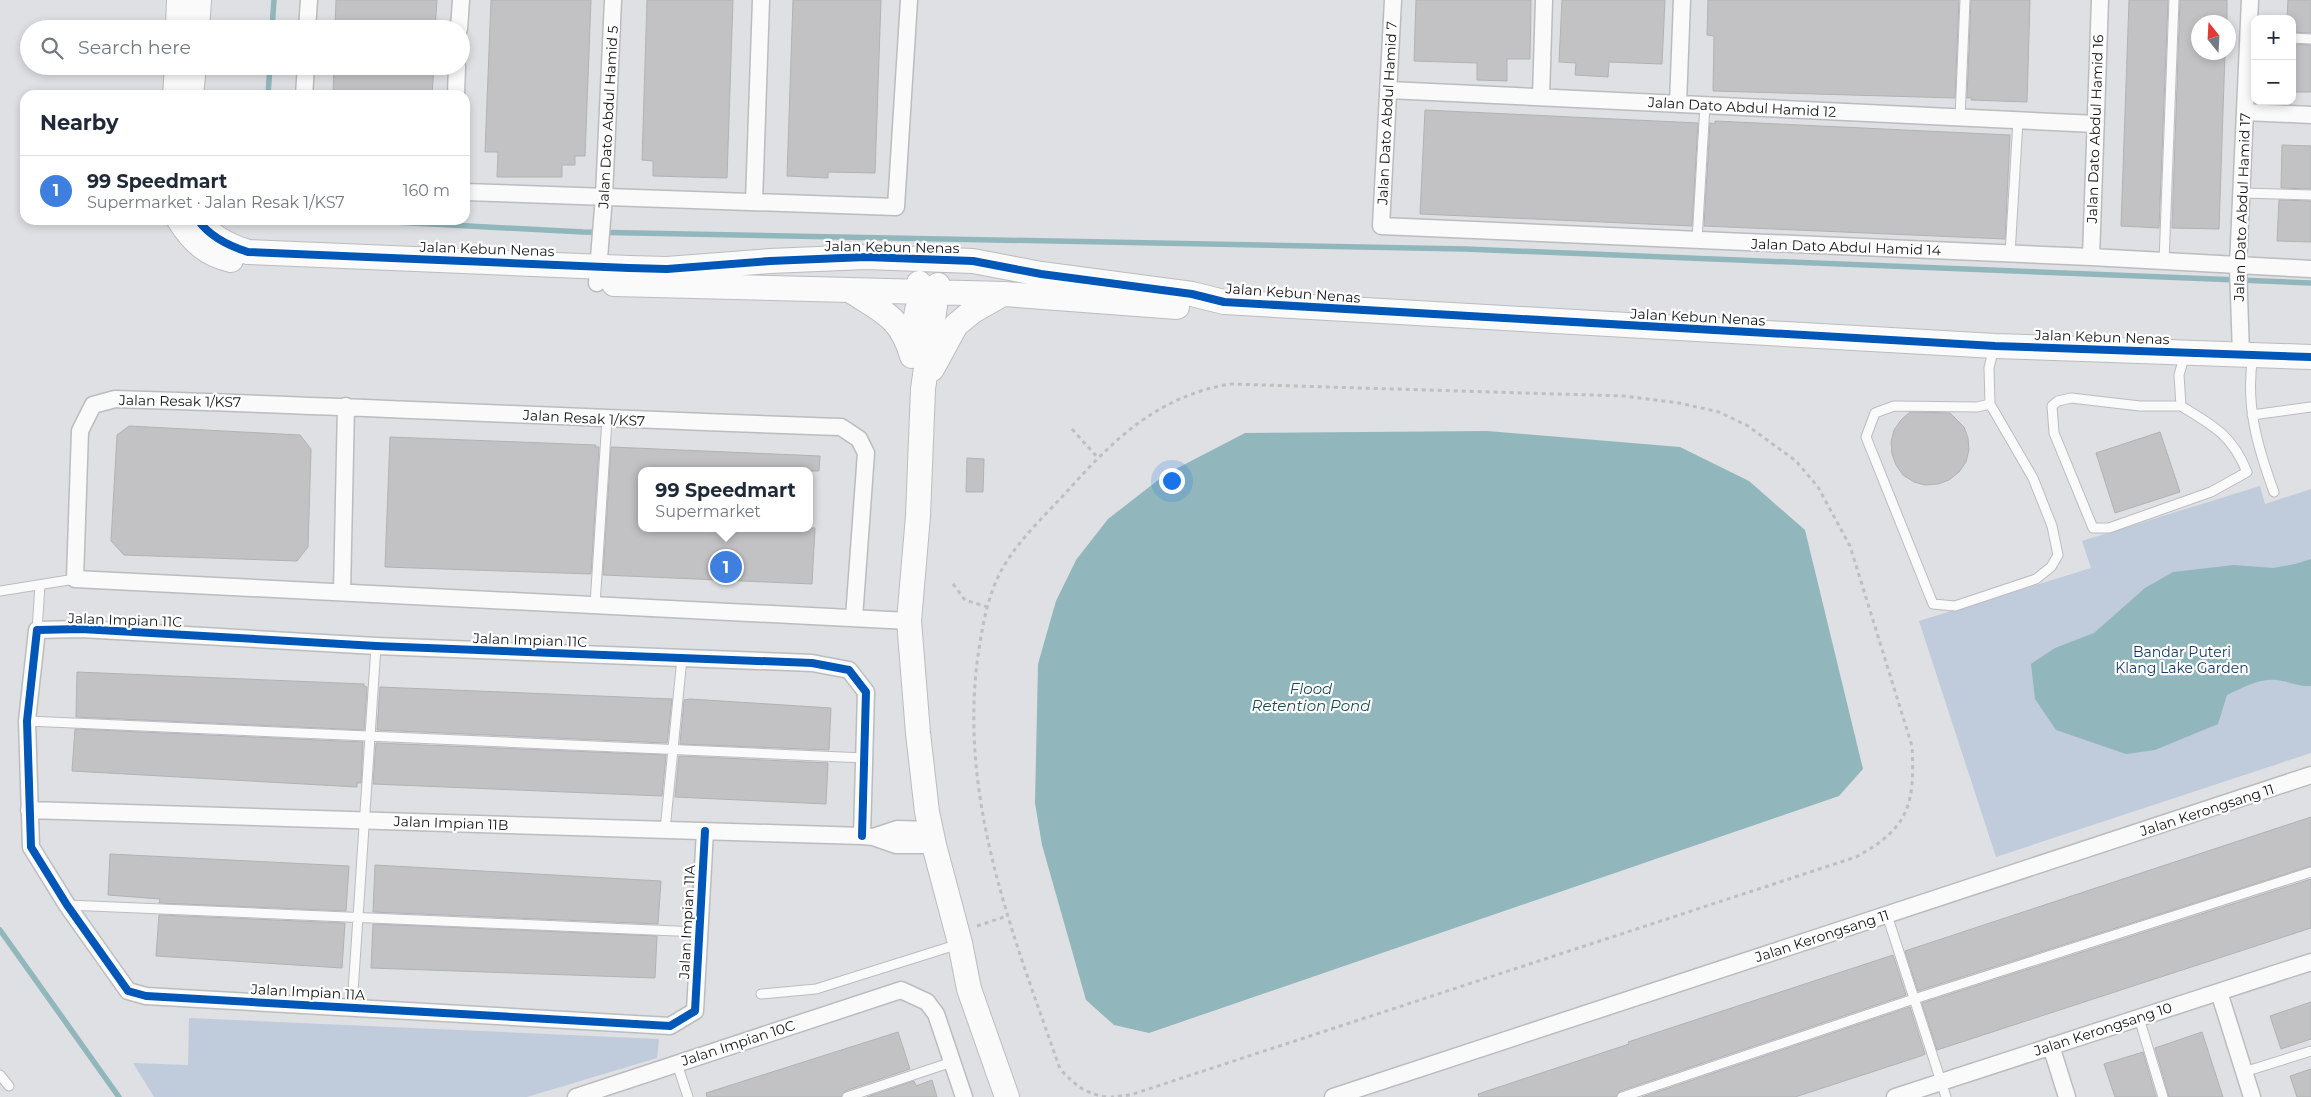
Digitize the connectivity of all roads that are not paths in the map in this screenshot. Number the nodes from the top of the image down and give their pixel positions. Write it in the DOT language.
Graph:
graph roads {
  1 [pos="308,0"];
  2 [pos="460,0"];
  3 [pos="613,0"];
  4 [pos="761,0"];
  5 [pos="909,0"];
  6 [pos="1393,0"];
  7 [pos="1544,0"];
  8 [pos="1682,0"];
  9 [pos="1965,0"];
  10 [pos="2100,0"];
  11 [pos="2174,0"];
  12 [pos="2250,0"];
  13 [pos="189,1"];
  14 [pos="2251,18"];
  15 [pos="182,20"];
  16 [pos="194,20"];
  17 [pos="307,20"];
  18 [pos="459,20"];
  19 [pos="2296,38"];
  20 [pos="2311,39"];
  21 [pos="2251,47"];
  22 [pos="176,75"];
  23 [pos="193,75"];
  24 [pos="305,75"];
  25 [pos="457,75"];
  26 [pos="175,90"];
  27 [pos="192,90"];
  28 [pos="304,90"];
  29 [pos="456,90"];
  30 [pos="1389,90"];
  31 [pos="1541,97"];
  32 [pos="1678,104"];
  33 [pos="1705,105"];
  34 [pos="2245,112"];
  35 [pos="2311,115"];
  36 [pos="1960,118"];
  37 [pos="2018,120"];
  38 [pos="2096,124"];
  39 [pos="470,192"];
  40 [pos="2242,193"];
  41 [pos="2311,195"];
  42 [pos="604,196"];
  43 [pos="754,202"];
  44 [pos="182,225"];
  45 [pos="201,225"];
  46 [pos="1381,226"];
  47 [pos="602,230"];
  48 [pos="1697,240"];
  49 [pos="2010,254"];
  50 [pos="2091,257"];
  51 [pos="837,258"];
  52 [pos="2164,262"];
  53 [pos="566,265"];
  54 [pos="2238,266"];
  55 [pos="629,268"];
  56 [pos="2311,269"];
  57 [pos="1040,274"];
  58 [pos="598,275"];
  59 [pos="850,290"];
  60 [pos="928,291"];
  61 [pos="1004,294"];
  62 [pos="1224,302"];
  63 [pos="2185,352"];
  64 [pos="2247,354"];
  65 [pos="1992,357"];
  66 [pos="2311,357"];
  67 [pos="922,389"];
  68 [pos="1990,404"];
  69 [pos="346,406"];
  70 [pos="2181,406"];
  71 [pos="2311,406"];
  72 [pos="2252,415"];
  73 [pos="607,419"];
  74 [pos="2274,492"];
  75 [pos="75,579"];
  76 [pos="40,585"];
  77 [pos="2,591"];
  78 [pos="342,592"];
  79 [pos="596,604"];
  80 [pos="854,618"];
  81 [pos="909,621"];
  82 [pos="37,630"];
  83 [pos="376,646"];
  84 [pos="682,658"];
  85 [pos="27,721"];
  86 [pos="370,736"];
  87 [pos="673,749"];
  88 [pos="865,758"];
  89 [pos="2311,775"];
  90 [pos="29,810"];
  91 [pos="364,820"];
  92 [pos="665,830"];
  93 [pos="705,831"];
  94 [pos="868,836"];
  95 [pos="933,837"];
  96 [pos="2311,872"];
  97 [pos="67,905"];
  98 [pos="1887,915"];
  99 [pos="358,917"];
  100 [pos="699,932"];
  101 [pos="959,938"];
  102 [pos="2311,962"];
  103 [pos="2219,992"];
  104 [pos="762,994"];
  105 [pos="1914,999"];
  106 [pos="352,1007"];
  107 [pos="2139,1018"];
  108 [pos="2050,1046"];
  109 [pos="2311,1051"];
  110 [pos="952,1062"];
  111 [pos="677,1064"];
  112 [pos="2244,1072"];
  113 [pos="0,1075"];
  114 [pos="9,1086"];
  115 [pos="1944,1090"];
  116 [pos="1366,1092"];
  117 [pos="576,1097"];
  118 [pos="688,1097"];
  119 [pos="847,1097"];
  120 [pos="964,1097"];
  121 [pos="1007,1097"];
  122 [pos="1333,1097"];
  123 [pos="1622,1097"];
  124 [pos="1895,1097"];
  125 [pos="2067,1097"];
  126 [pos="2163,1097"];
  127 [pos="2252,1097"];
  1 -- 17 [label="street"];
  2 -- 18 [label="street"];
  3 -- 42 [label="street, Jalan Dato Abdul Hamid 5"];
  4 -- 43 [label="street"];
  5 -- 43 [label="street"];
  6 -- 30 [label="street, Jalan Dato Abdul Hamid 7"];
  7 -- 31 [label="street"];
  8 -- 32 [label="street"];
  9 -- 36 [label="lane"];
  10 -- 38 [label="street, Jalan Dato Abdul Hamid 16"];
  11 -- 52 [label="lane"];
  12 -- 14 [label="street, Jalan Dato Abdul Hamid 17"];
  13 -- 15 [label="street"];
  13 -- 16 [label="street"];
  19 -- 20 [label="lane"];
  21 -- 34 [label="street, Jalan Dato Abdul Hamid 17"];
  22 -- 26 [label="street"];
  23 -- 27 [label="street"];
  24 -- 28 [label="street"];
  25 -- 29 [label="street"];
  30 -- 31 [label="street, Jalan Dato Abdul Hamid 12"];
  30 -- 46 [label="street, Jalan Dato Abdul Hamid 7"];
  31 -- 32 [label="street, Jalan Dato Abdul Hamid 12"];
  32 -- 33 [label="street, Jalan Dato Abdul Hamid 12"];
  33 -- 36 [label="street, Jalan Dato Abdul Hamid 12"];
  33 -- 48 [label="lane"];
  34 -- 35 [label="street"];
  34 -- 40 [label="street, Jalan Dato Abdul Hamid 17"];
  36 -- 37 [label="street, Jalan Dato Abdul Hamid 12"];
  37 -- 38 [label="street, Jalan Dato Abdul Hamid 12"];
  37 -- 49 [label="lane"];
  38 -- 50 [label="street, Jalan Dato Abdul Hamid 16"];
  39 -- 42 [label="street"];
  40 -- 41 [label="lane"];
  40 -- 54 [label="street, Jalan Dato Abdul Hamid 17"];
  42 -- 43 [label="street"];
  42 -- 47 [label="street, Jalan Dato Abdul Hamid 5"];
  44 -- 58 [label="street, Jalan Kebun Nenas"];
  45 -- 53 [label="street, Jalan Kebun Nenas"];
  46 -- 48 [label="street, Jalan Dato Abdul Hamid 14"];
  47 -- 53 [label="street"];
  47 -- 55 [label="street"];
  47 -- 58 [label="street, Jalan Dato Abdul Hamid 5"];
  48 -- 49 [label="street, Jalan Dato Abdul Hamid 14"];
  49 -- 50 [label="street, Jalan Dato Abdul Hamid 14"];
  50 -- 52 [label="street, Jalan Dato Abdul Hamid 14"];
  51 -- 55 [label="street, Jalan Kebun Nenas"];
  51 -- 57 [label="street, Jalan Kebun Nenas"];
  51 -- 60 [label="street"];
  52 -- 54 [label="street, Jalan Dato Abdul Hamid 14"];
  53 -- 58 [label="street, Jalan Kebun Nenas"];
  54 -- 56 [label="street, Jalan Dato Abdul Hamid 14"];
  54 -- 64 [label="street, Jalan Dato Abdul Hamid 17"];
  55 -- 58 [label="street, Jalan Kebun Nenas"];
  57 -- 60 [label="street"];
  57 -- 62 [label="street, Jalan Kebun Nenas"];
  58 -- 59 [label="street, Jalan Kebun Nenas"];
  59 -- 60 [label="street, Jalan Kebun Nenas"];
  59 -- 67 [label="street"];
  60 -- 61 [label="street, Jalan Kebun Nenas"];
  60 -- 67 [label="street"];
  61 -- 62 [label="street, Jalan Kebun Nenas"];
  61 -- 67 [label="street"];
  62 -- 65 [label="street, Jalan Kebun Nenas"];
  63 -- 64 [label="street, Jalan Kebun Nenas"];
  63 -- 65 [label="street, Jalan Kebun Nenas"];
  63 -- 70 [label="lane"];
  64 -- 66 [label="street, Jalan Kebun Nenas"];
  64 -- 72 [label="lane"];
  65 -- 68 [label="lane"];
  67 -- 81 [label="street"];
  68 -- 68 [label="lane"];
  69 -- 73 [label="street, Jalan Resak 1/KS7"];
  69 -- 75 [label="street, Jalan Resak 1/KS7"];
  69 -- 78 [label="street"];
  70 -- 70 [label="lane"];
  71 -- 72 [label="lane"];
  72 -- 74 [label="lane"];
  73 -- 79 [label="lane"];
  73 -- 80 [label="street, Jalan Resak 1/KS7"];
  75 -- 76 [label="lane"];
  75 -- 78 [label="street"];
  76 -- 77 [label="lane"];
  76 -- 82 [label="lane"];
  78 -- 79 [label="street"];
  79 -- 80 [label="street"];
  80 -- 81 [label="street"];
  81 -- 95 [label="street"];
  82 -- 83 [label="street, Jalan Impian 11C"];
  82 -- 85 [label="street, Jalan Impian 11A"];
  83 -- 84 [label="street, Jalan Impian 11C"];
  83 -- 86 [label="lane"];
  84 -- 87 [label="lane"];
  84 -- 88 [label="street, Jalan Impian 11C"];
  85 -- 86 [label="lane"];
  85 -- 90 [label="street, Jalan Impian 11A"];
  86 -- 87 [label="lane"];
  86 -- 91 [label="lane"];
  87 -- 88 [label="lane"];
  87 -- 92 [label="lane"];
  88 -- 94 [label="street, Jalan Impian 11C"];
  89 -- 98 [label="street, Jalan Kerongsang 11"];
  90 -- 91 [label="street, Jalan Impian 11B"];
  90 -- 97 [label="street, Jalan Impian 11A"];
  91 -- 92 [label="street, Jalan Impian 11B"];
  91 -- 99 [label="lane"];
  92 -- 93 [label="street, Jalan Impian 11B"];
  93 -- 94 [label="street, Jalan Impian 11B"];
  93 -- 100 [label="street, Jalan Impian 11A"];
  94 -- 95 [label="street, Jalan Impian 11B"];
  95 -- 101 [label="street"];
  96 -- 105 [label="lane"];
  97 -- 99 [label="lane"];
  97 -- 106 [label="street, Jalan Impian 11A"];
  98 -- 105 [label="lane"];
  98 -- 116 [label="street, Jalan Kerongsang 11"];
  99 -- 100 [label="lane"];
  99 -- 106 [label="lane"];
  100 -- 106 [label="street, Jalan Impian 11A"];
  101 -- 104 [label="lane"];
  101 -- 121 [label="street"];
  102 -- 103 [label="street, Jalan Kerongsang 10"];
  103 -- 107 [label="street, Jalan Kerongsang 10"];
  103 -- 112 [label="street"];
  105 -- 115 [label="lane"];
  105 -- 123 [label="lane"];
  107 -- 108 [label="street, Jalan Kerongsang 10"];
  107 -- 126 [label="lane"];
  108 -- 115 [label="street, Jalan Kerongsang 10"];
  108 -- 125 [label="street"];
  109 -- 112 [label="lane"];
  110 -- 111 [label="street, Jalan Impian 10C"];
  110 -- 119 [label="lane"];
  110 -- 120 [label="street"];
  111 -- 117 [label="street, Jalan Impian 10C"];
  111 -- 118 [label="lane"];
  112 -- 127 [label="street"];
  113 -- 114 [label="lane"];
  115 -- 124 [label="street, Jalan Kerongsang 10"];
  116 -- 122 [label="street, Jalan Kerongsang 11"];
}
